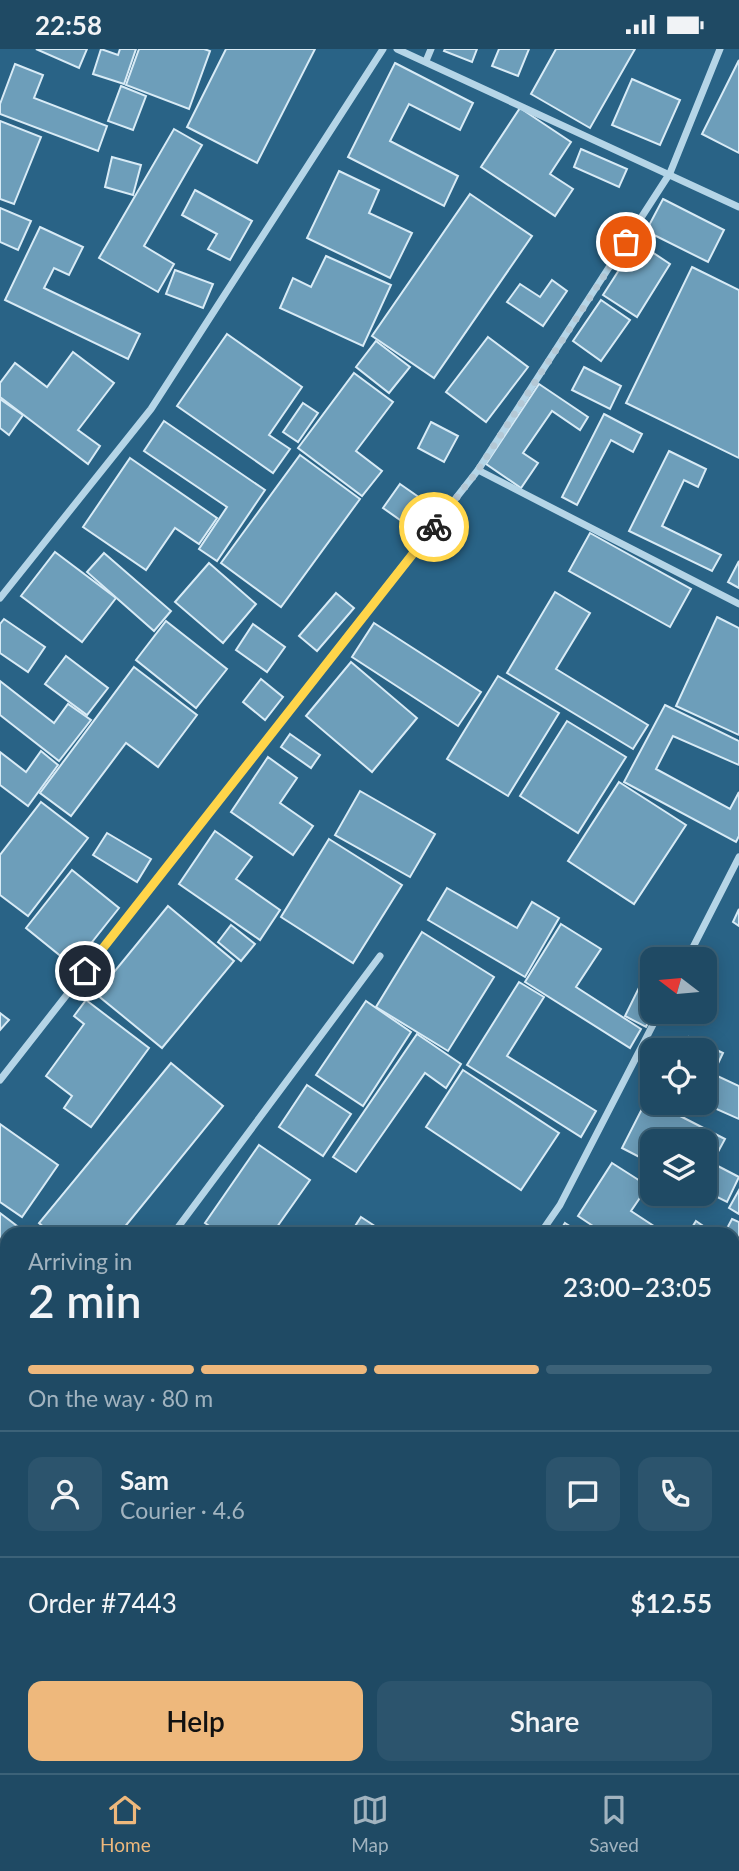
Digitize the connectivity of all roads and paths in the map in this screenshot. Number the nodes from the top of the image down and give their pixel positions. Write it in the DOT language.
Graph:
graph roads {
  1 [pos="383,49"];
  2 [pos="397,49"];
  3 [pos="431,49"];
  4 [pos="720,49"];
  5 [pos="426,61"];
  6 [pos="670,173"];
  7 [pos="739,207"];
  8 [pos="478,470"];
  9 [pos="0,597"];
  10 [pos="739,604"];
  11 [pos="739,857"];
  12 [pos="693,947"];
  13 [pos="380,956"];
  14 [pos="653,1024"];
  15 [pos="0,1080"];
  16 [pos="178,1227"];
  17 [pos="545,1227"];
  1 -- 9 [label="street"];
  2 -- 5 [label="street"];
  3 -- 5 [label="street"];
  4 -- 6 [label="street"];
  5 -- 6 [label="street"];
  6 -- 7 [label="street"];
  6 -- 8 [label="street"];
  8 -- 10 [label="street"];
  8 -- 15 [label="street"];
  11 -- 12 [label="street"];
  13 -- 16 [label="street"];
  14 -- 17 [label="street"];
}
